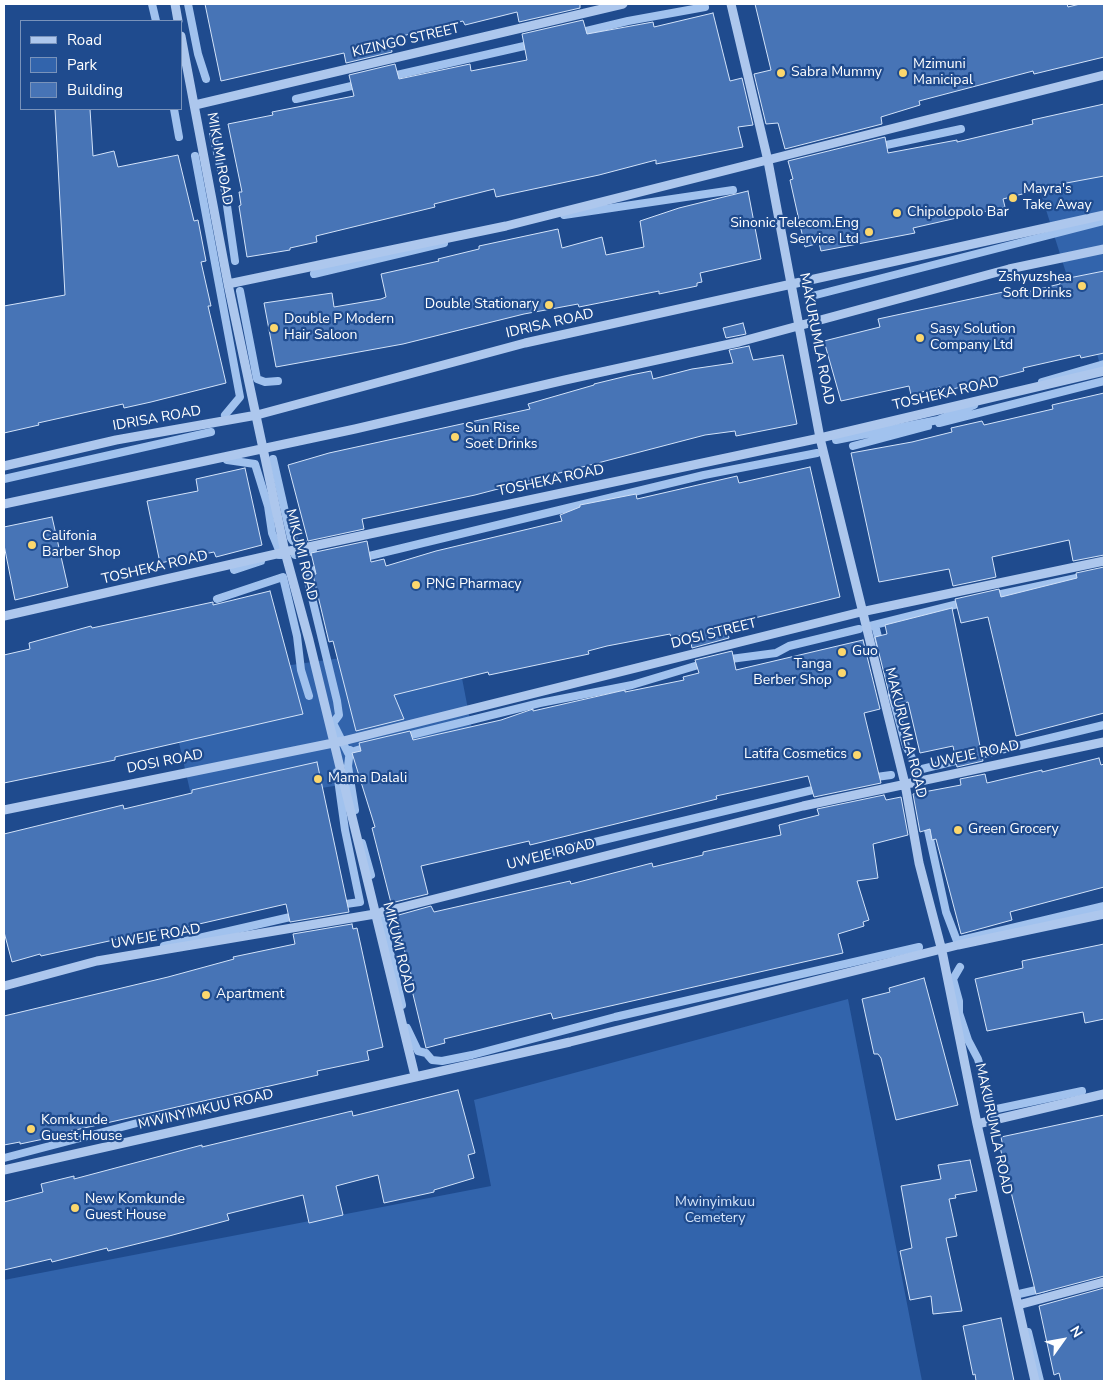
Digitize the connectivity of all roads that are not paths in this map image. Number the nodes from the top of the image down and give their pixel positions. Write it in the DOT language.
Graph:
graph roads {
  1 [pos="175,4"];
  2 [pos="623,4"];
  3 [pos="731,4"];
  4 [pos="178,20"];
  5 [pos="182,41"];
  6 [pos="1104,75"];
  7 [pos="195,105"];
  8 [pos="768,161"];
  9 [pos="1104,215"];
  10 [pos="1104,249"];
  11 [pos="228,284"];
  12 [pos="792,284"];
  13 [pos="800,324"];
  14 [pos="1104,371"];
  15 [pos="257,415"];
  16 [pos="820,438"];
  17 [pos="263,448"];
  18 [pos="4,466"];
  19 [pos="4,504"];
  20 [pos="285,552"];
  21 [pos="1104,561"];
  22 [pos="861,612"];
  23 [pos="4,616"];
  24 [pos="1104,742"];
  25 [pos="333,743"];
  26 [pos="905,784"];
  27 [pos="4,810"];
  28 [pos="375,914"];
  29 [pos="1104,914"];
  30 [pos="942,950"];
  31 [pos="4,986"];
  32 [pos="415,1076"];
  33 [pos="1104,1094"];
  34 [pos="977,1124"];
  35 [pos="4,1170"];
  36 [pos="1104,1282"];
  37 [pos="1018,1305"];
  38 [pos="1035,1381"];
  1 -- 4 [label="street"];
  2 -- 7 [label="street, KIZINGO STREET"];
  3 -- 8 [label="street, MAKURUMLA ROAD"];
  5 -- 7 [label="street, MIKUMI ROAD"];
  6 -- 8 [label="street"];
  7 -- 11 [label="street, MIKUMI ROAD"];
  8 -- 11 [label="street"];
  8 -- 12 [label="street, MAKURUMLA ROAD"];
  9 -- 12 [label="street, IDRISA ROAD"];
  10 -- 13 [label="street"];
  11 -- 15 [label="street, MIKUMI ROAD"];
  12 -- 13 [label="street, MAKURUMLA ROAD"];
  12 -- 15 [label="street, IDRISA ROAD"];
  13 -- 16 [label="street, MAKURUMLA ROAD"];
  13 -- 17 [label="street"];
  14 -- 16 [label="street, TOSHEKA ROAD"];
  15 -- 17 [label="street, MIKUMI ROAD"];
  15 -- 18 [label="street, IDRISA ROAD"];
  16 -- 20 [label="street, TOSHEKA ROAD"];
  16 -- 22 [label="street, MAKURUMLA ROAD"];
  17 -- 19 [label="street"];
  17 -- 20 [label="street, MIKUMI ROAD"];
  20 -- 23 [label="street, TOSHEKA ROAD"];
  20 -- 25 [label="street, MIKUMI ROAD"];
  21 -- 22 [label="street, DOSI STREET"];
  22 -- 25 [label="street, DOSI STREET"];
  22 -- 26 [label="street, MAKURUMLA ROAD"];
  24 -- 26 [label="street, UWEJE ROAD"];
  25 -- 27 [label="street, DOSI ROAD"];
  25 -- 28 [label="street, MIKUMI ROAD"];
  26 -- 28 [label="street, UWEJE ROAD"];
  26 -- 30 [label="street, MAKURUMLA ROAD"];
  28 -- 31 [label="street, UWEJE ROAD"];
  28 -- 32 [label="street, MIKUMI ROAD"];
  29 -- 30 [label="street, MWINYIMKUU ROAD"];
  30 -- 32 [label="street, MWINYIMKUU ROAD"];
  30 -- 34 [label="street, MAKURUMLA ROAD"];
  32 -- 35 [label="street, MWINYIMKUU ROAD"];
  33 -- 34 [label="street"];
  34 -- 37 [label="street, MAKURUMLA ROAD"];
  36 -- 37 [label="street"];
  37 -- 38 [label="street, MAKURUMLA ROAD"];
}
